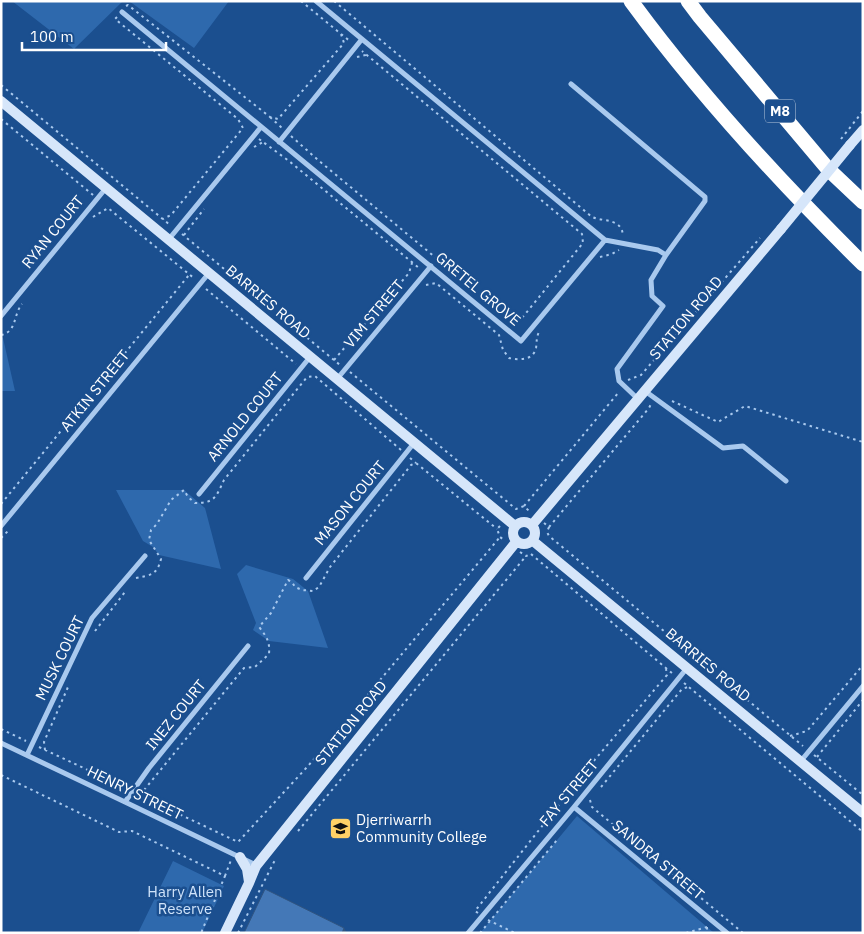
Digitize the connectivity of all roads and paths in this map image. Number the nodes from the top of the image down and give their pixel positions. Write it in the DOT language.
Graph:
graph roads {
  1 [pos="301,1"];
  2 [pos="316,1"];
  3 [pos="334,1"];
  4 [pos="631,1"];
  5 [pos="688,1"];
  6 [pos="128,3"];
  7 [pos="122,12"];
  8 [pos="341,34"];
  9 [pos="362,39"];
  10 [pos="356,46"];
  11 [pos="571,84"];
  12 [pos="1,85"];
  13 [pos="3,105"];
  14 [pos="863,111"];
  15 [pos="270,117"];
  16 [pos="1,119"];
  17 [pos="3,123"];
  18 [pos="262,127"];
  19 [pos="243,128"];
  20 [pos="863,130"];
  21 [pos="287,132"];
  22 [pos="254,136"];
  23 [pos="840,140"];
  24 [pos="279,142"];
  25 [pos="106,188"];
  26 [pos="97,199"];
  27 [pos="863,202"];
  28 [pos="93,216"];
  29 [pos="163,219"];
  30 [pos="176,230"];
  31 [pos="763,234"];
  32 [pos="169,239"];
  33 [pos="605,240"];
  34 [pos="622,243"];
  35 [pos="666,255"];
  36 [pos="595,260"];
  37 [pos="412,263"];
  38 [pos="863,264"];
  39 [pos="431,266"];
  40 [pos="209,272"];
  41 [pos="425,274"];
  42 [pos="189,275"];
  43 [pos="436,282"];
  44 [pos="200,284"];
  45 [pos="426,284"];
  46 [pos="22,304"];
  47 [pos="1,316"];
  48 [pos="544,326"];
  49 [pos="1,335"];
  50 [pos="310,356"];
  51 [pos="334,360"];
  52 [pos="301,368"];
  53 [pos="345,369"];
  54 [pos="312,377"];
  55 [pos="337,379"];
  56 [pos="624,386"];
  57 [pos="641,395"];
  58 [pos="673,401"];
  59 [pos="863,442"];
  60 [pos="414,443"];
  61 [pos="406,453"];
  62 [pos="416,463"];
  63 [pos="786,481"];
  64 [pos="199,494"];
  65 [pos="1,504"];
  66 [pos="524,506"];
  67 [pos="535,521"];
  68 [pos="1,526"];
  69 [pos="515,526"];
  70 [pos="497,530"];
  71 [pos="8,531"];
  72 [pos="500,537"];
  73 [pos="1,538"];
  74 [pos="533,541"];
  75 [pos="516,542"];
  76 [pos="531,554"];
  77 [pos="145,556"];
  78 [pos="526,556"];
  79 [pos="136,578"];
  80 [pos="306,578"];
  81 [pos="125,592"];
  82 [pos="92,634"];
  83 [pos="248,646"];
  84 [pos="863,665"];
  85 [pos="666,668"];
  86 [pos="687,668"];
  87 [pos="679,678"];
  88 [pos="863,686"];
  89 [pos="68,688"];
  90 [pos="863,700"];
  91 [pos="1,729"];
  92 [pos="790,736"];
  93 [pos="1,743"];
  94 [pos="32,744"];
  95 [pos="45,750"];
  96 [pos="809,751"];
  97 [pos="27,755"];
  98 [pos="816,757"];
  99 [pos="800,762"];
  100 [pos="1,775"];
  101 [pos="132,791"];
  102 [pos="140,795"];
  103 [pos="863,795"];
  104 [pos="590,800"];
  105 [pos="125,802"];
  106 [pos="574,807"];
  107 [pos="863,813"];
  108 [pos="863,832"];
  109 [pos="295,835"];
  110 [pos="240,857"];
  111 [pos="276,857"];
  112 [pos="256,866"];
  113 [pos="250,883"];
  114 [pos="482,916"];
  115 [pos="723,932"];
  116 [pos="201,933"];
  117 [pos="225,933"];
  118 [pos="238,933"];
  119 [pos="468,933"];
  120 [pos="515,933"];
  121 [pos="686,933"];
  122 [pos="708,933"];
  123 [pos="743,933"];
  1 -- 8 [label="path"];
  2 -- 9 [label="street"];
  3 -- 34 [label="path"];
  4 -- 38 [label="highway"];
  5 -- 27 [label="highway, M8"];
  6 -- 7 [label="path"];
  6 -- 15 [label="path"];
  7 -- 18 [label="street, GRETEL GROVE"];
  7 -- 19 [label="path"];
  8 -- 10 [label="path"];
  8 -- 15 [label="path"];
  9 -- 10 [label="street"];
  9 -- 33 [label="street"];
  10 -- 21 [label="street"];
  10 -- 21 [label="path"];
  11 -- 35 [label="street"];
  12 -- 29 [label="path"];
  13 -- 25 [label="street, BARRIES ROAD"];
  14 -- 23 [label="path"];
  15 -- 21 [label="path"];
  16 -- 17 [label="path"];
  17 -- 26 [label="path"];
  18 -- 22 [label="street"];
  18 -- 24 [label="street, GRETEL GROVE"];
  19 -- 22 [label="path"];
  19 -- 29 [label="path"];
  20 -- 57 [label="street, STATION ROAD, bridge"];
  21 -- 24 [label="street"];
  22 -- 30 [label="street"];
  22 -- 37 [label="path"];
  24 -- 39 [label="street, GRETEL GROVE"];
  25 -- 26 [label="street, RYAN COURT"];
  25 -- 32 [label="street, BARRIES ROAD"];
  26 -- 47 [label="street, RYAN COURT"];
  28 -- 42 [label="path"];
  29 -- 30 [label="path"];
  30 -- 32 [label="street"];
  30 -- 51 [label="path"];
  31 -- 56 [label="path"];
  32 -- 40 [label="street, BARRIES ROAD"];
  33 -- 34 [label="street"];
  33 -- 39 [label="street, GRETEL GROVE"];
  34 -- 35 [label="street"];
  34 -- 36 [label="path"];
  35 -- 56 [label="street"];
  37 -- 41 [label="path"];
  37 -- 51 [label="path"];
  39 -- 41 [label="street, VIM STREET"];
  40 -- 44 [label="street, ATKIN STREET"];
  40 -- 50 [label="street, BARRIES ROAD"];
  41 -- 43 [label="path"];
  41 -- 53 [label="street, VIM STREET"];
  42 -- 44 [label="path"];
  42 -- 65 [label="path"];
  43 -- 45 [label="path"];
  43 -- 48 [label="path"];
  44 -- 52 [label="path"];
  44 -- 68 [label="street, ATKIN STREET"];
  46 -- 49 [label="path"];
  50 -- 52 [label="street, ARNOLD COURT"];
  50 -- 55 [label="street, BARRIES ROAD"];
  51 -- 53 [label="path"];
  52 -- 54 [label="path"];
  52 -- 64 [label="street, ARNOLD COURT"];
  53 -- 55 [label="street, VIM STREET"];
  53 -- 66 [label="path"];
  54 -- 61 [label="path"];
  54 -- 79 [label="path"];
  55 -- 60 [label="street, BARRIES ROAD"];
  56 -- 57 [label="street"];
  56 -- 66 [label="path"];
  57 -- 63 [label="street"];
  57 -- 67 [label="street, STATION ROAD"];
  58 -- 59 [label="path"];
  60 -- 61 [label="street, MASON COURT"];
  60 -- 69 [label="street, BARRIES ROAD"];
  61 -- 62 [label="path"];
  61 -- 80 [label="street, MASON COURT"];
  62 -- 70 [label="path"];
  62 -- 102 [label="path"];
  66 -- 67 [label="path"];
  67 -- 69 [label="street"];
  67 -- 74 [label="street"];
  67 -- 92 [label="path"];
  69 -- 75 [label="street"];
  71 -- 73 [label="path"];
  72 -- 102 [label="path"];
  74 -- 75 [label="street"];
  74 -- 86 [label="street, BARRIES ROAD"];
  75 -- 112 [label="street, STATION ROAD"];
  76 -- 85 [label="path"];
  77 -- 94 [label="street, MUSK COURT"];
  78 -- 109 [label="path"];
  81 -- 82 [label="path"];
  83 -- 101 [label="street, INEZ COURT"];
  84 -- 92 [label="path"];
  85 -- 87 [label="path"];
  85 -- 114 [label="path"];
  86 -- 87 [label="street, FAY STREET"];
  86 -- 99 [label="street, BARRIES ROAD"];
  87 -- 106 [label="street, FAY STREET"];
  87 -- 108 [label="path"];
  88 -- 96 [label="street"];
  89 -- 95 [label="path"];
  90 -- 98 [label="path"];
  91 -- 94 [label="path"];
  92 -- 96 [label="path"];
  93 -- 97 [label="street, HENRY STREET"];
  94 -- 95 [label="path"];
  94 -- 97 [label="street, MUSK COURT"];
  95 -- 101 [label="path"];
  96 -- 98 [label="path"];
  96 -- 99 [label="street"];
  97 -- 105 [label="street, HENRY STREET"];
  98 -- 103 [label="path"];
  99 -- 107 [label="street, BARRIES ROAD"];
  100 -- 116 [label="path"];
  101 -- 102 [label="path"];
  101 -- 105 [label="street, INEZ COURT"];
  104 -- 123 [label="path"];
  105 -- 110 [label="street, HENRY STREET"];
  106 -- 114 [label="street, FAY STREET"];
  106 -- 115 [label="street, SANDRA STREET"];
  110 -- 112 [label="street, HENRY STREET"];
  110 -- 113 [label="street"];
  111 -- 118 [label="path"];
  112 -- 113 [label="street, STATION ROAD"];
  113 -- 117 [label="street, STATION ROAD"];
  114 -- 119 [label="street, FAY STREET"];
  114 -- 120 [label="path"];
  121 -- 122 [label="path"];
}
